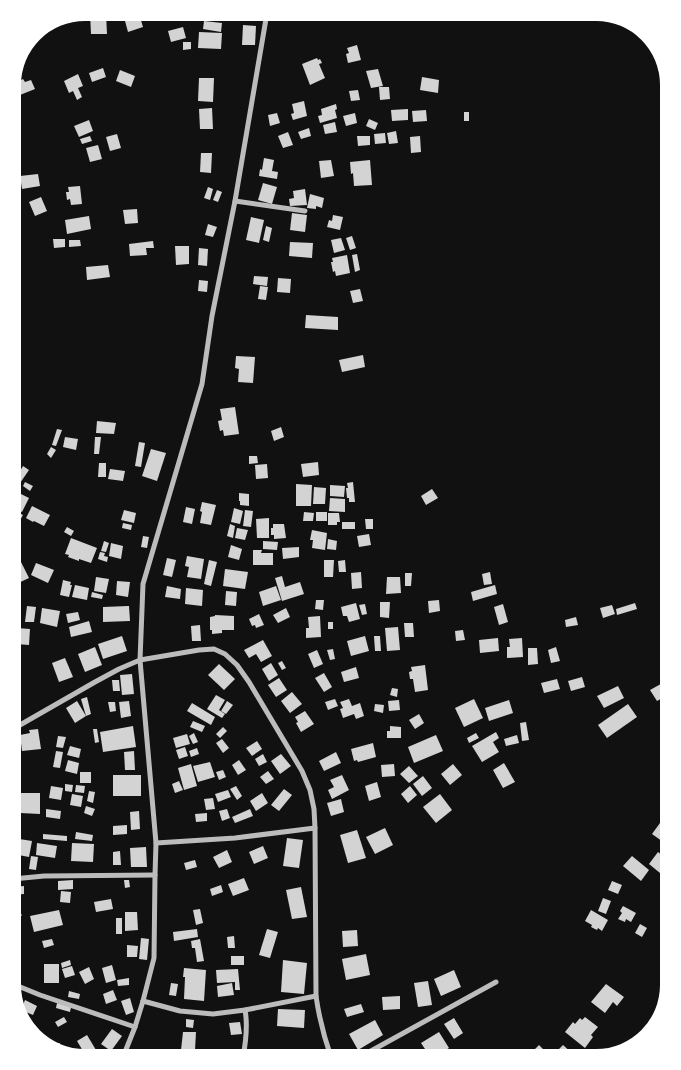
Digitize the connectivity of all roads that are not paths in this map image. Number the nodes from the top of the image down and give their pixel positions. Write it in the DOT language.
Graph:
graph roads {
  1 [pos="267,21"];
  2 [pos="236,201"];
  3 [pos="305,211"];
  4 [pos="140,660"];
  5 [pos="21,724"];
  6 [pos="315,828"];
  7 [pos="156,843"];
  8 [pos="155,875"];
  9 [pos="21,878"];
  10 [pos="496,982"];
  11 [pos="21,988"];
  12 [pos="316,996"];
  13 [pos="143,1001"];
  14 [pos="245,1010"];
  15 [pos="135,1027"];
  16 [pos="126,1049"];
  17 [pos="245,1049"];
  18 [pos="328,1049"];
  19 [pos="375,1049"];
  1 -- 2 [label="street"];
  2 -- 3 [label="street"];
  2 -- 4 [label="street"];
  4 -- 5 [label="street"];
  4 -- 6 [label="street"];
  4 -- 7 [label="street"];
  6 -- 7 [label="street"];
  6 -- 12 [label="street"];
  7 -- 8 [label="street"];
  8 -- 9 [label="street"];
  8 -- 13 [label="street"];
  10 -- 19 [label="street"];
  11 -- 15 [label="street"];
  12 -- 14 [label="street"];
  12 -- 18 [label="street"];
  13 -- 14 [label="street"];
  13 -- 15 [label="street"];
  14 -- 17 [label="street"];
  15 -- 16 [label="street"];
}
